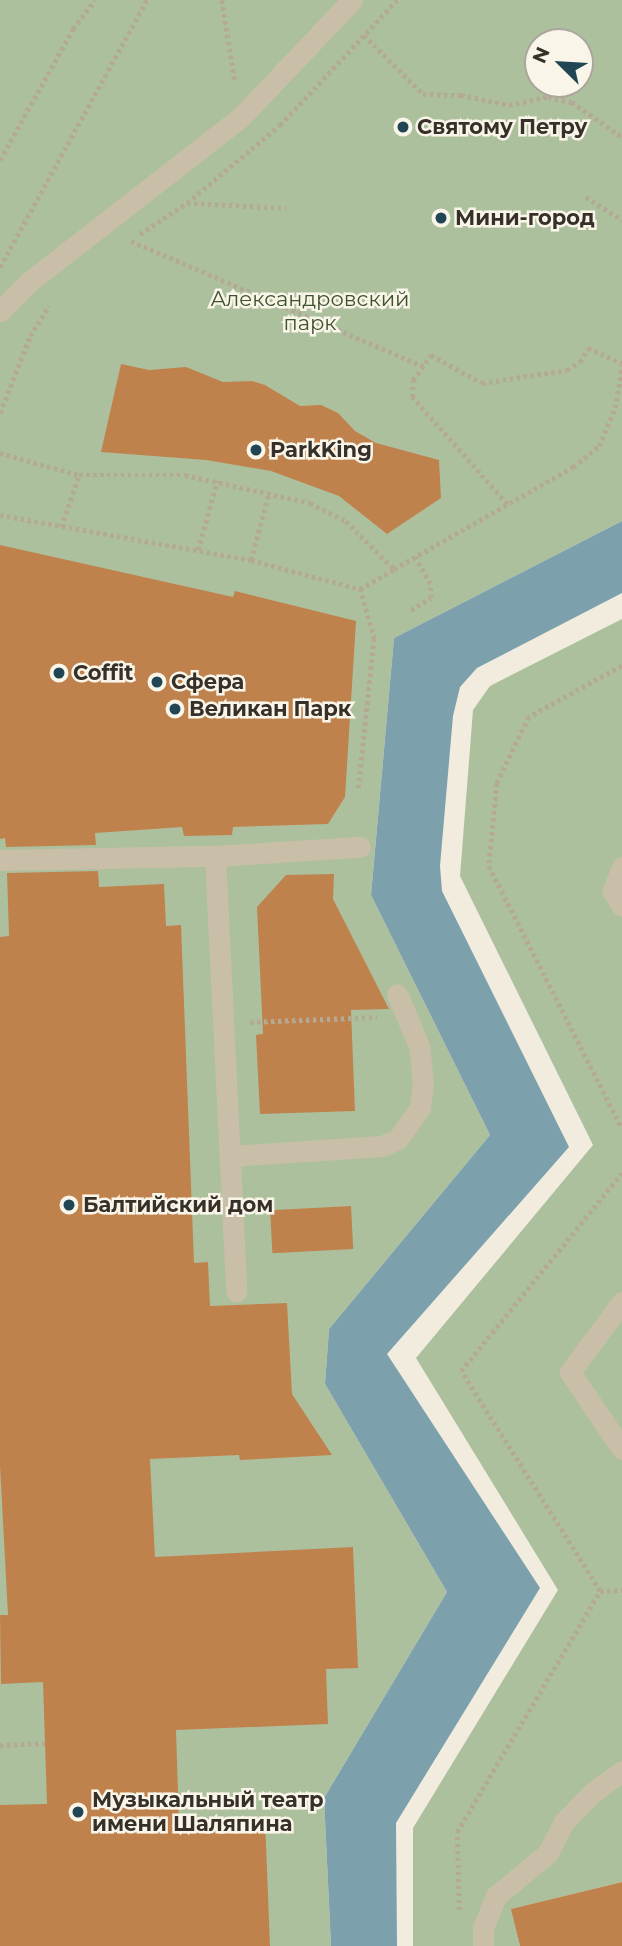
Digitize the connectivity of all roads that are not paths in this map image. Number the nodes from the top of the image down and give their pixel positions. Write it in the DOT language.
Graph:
graph roads {
  1 [pos="347,6"];
  2 [pos="0,312"];
  3 [pos="360,847"];
  4 [pos="215,856"];
  5 [pos="0,860"];
  6 [pos="622,866"];
  7 [pos="622,906"];
  8 [pos="397,994"];
  9 [pos="230,1156"];
  10 [pos="236,1291"];
  11 [pos="622,1302"];
  12 [pos="622,1449"];
  13 [pos="622,1771"];
  14 [pos="483,1946"];
  1 -- 2 [label="street"];
  3 -- 4 [label="street"];
  4 -- 5 [label="street"];
  4 -- 9 [label="street"];
  6 -- 7 [label="street"];
  8 -- 9 [label="street"];
  9 -- 10 [label="street"];
  11 -- 12 [label="street"];
  13 -- 14 [label="street"];
}
